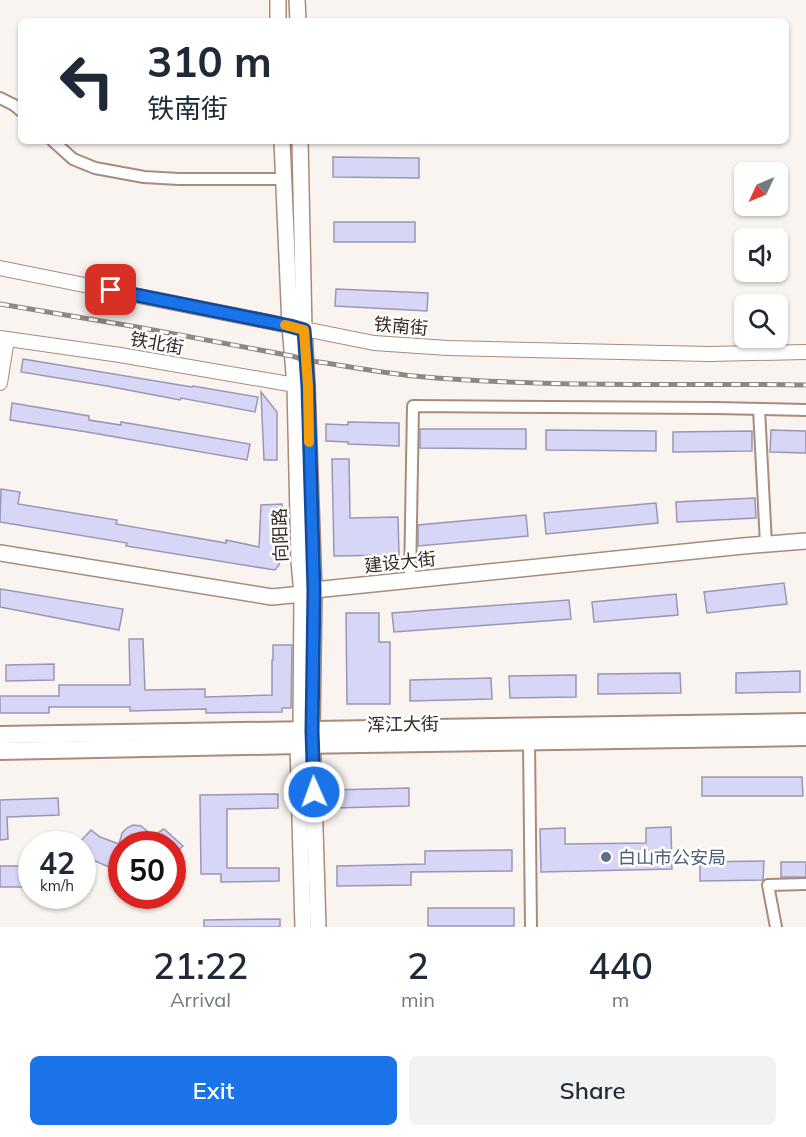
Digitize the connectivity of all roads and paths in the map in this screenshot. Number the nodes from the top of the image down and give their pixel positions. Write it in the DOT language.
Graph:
graph roads {
  1 [pos="278,0"];
  2 [pos="297,0"];
  3 [pos="278,18"];
  4 [pos="298,18"];
  5 [pos="0,98"];
  6 [pos="18,108"];
  7 [pos="56,144"];
  8 [pos="282,144"];
  9 [pos="300,144"];
  10 [pos="283,179"];
  11 [pos="0,268"];
  12 [pos="297,328"];
  13 [pos="4,339"];
  14 [pos="806,352"];
  15 [pos="0,384"];
  16 [pos="301,385"];
  17 [pos="759,409"];
  18 [pos="806,410"];
  19 [pos="806,541"];
  20 [pos="766,544"];
  21 [pos="0,553"];
  22 [pos="410,580"];
  23 [pos="308,592"];
  24 [pos="806,722"];
  25 [pos="0,735"];
  26 [pos="806,737"];
  27 [pos="306,738"];
  28 [pos="529,741"];
  29 [pos="0,751"];
  30 [pos="806,884"];
  31 [pos="303,927"];
  32 [pos="318,927"];
  33 [pos="531,927"];
  34 [pos="776,927"];
  1 -- 3 [label="main road"];
  2 -- 4 [label="main road"];
  5 -- 6 [label="street"];
  7 -- 10 [label="street"];
  8 -- 10 [label="main road, 向阳路"];
  9 -- 12 [label="main road, 向阳路"];
  10 -- 12 [label="main road, 向阳路"];
  11 -- 12 [label="street, 铁南街"];
  12 -- 14 [label="street, 铁南街"];
  12 -- 16 [label="main road, 向阳路"];
  13 -- 15 [label="street"];
  13 -- 16 [label="street, 铁北街"];
  16 -- 23 [label="main road, 向阳路"];
  17 -- 18 [label="street"];
  17 -- 20 [label="street"];
  17 -- 22 [label="street"];
  19 -- 20 [label="main road, 建设大街"];
  20 -- 22 [label="main road, 建设大街"];
  21 -- 23 [label="main road, 建设大街"];
  22 -- 23 [label="main road, 建设大街"];
  23 -- 27 [label="main road, 向阳路"];
  24 -- 27 [label="main road, 浑江大街"];
  25 -- 27 [label="main road, 浑江大街"];
  26 -- 28 [label="main road, 浑江大街"];
  27 -- 28 [label="main road, 浑江大街"];
  27 -- 29 [label="main road, 浑江大街"];
  27 -- 31 [label="main road, 向阳路"];
  27 -- 32 [label="main road, 向阳路"];
  28 -- 33 [label="street"];
  30 -- 34 [label="street"];
}
